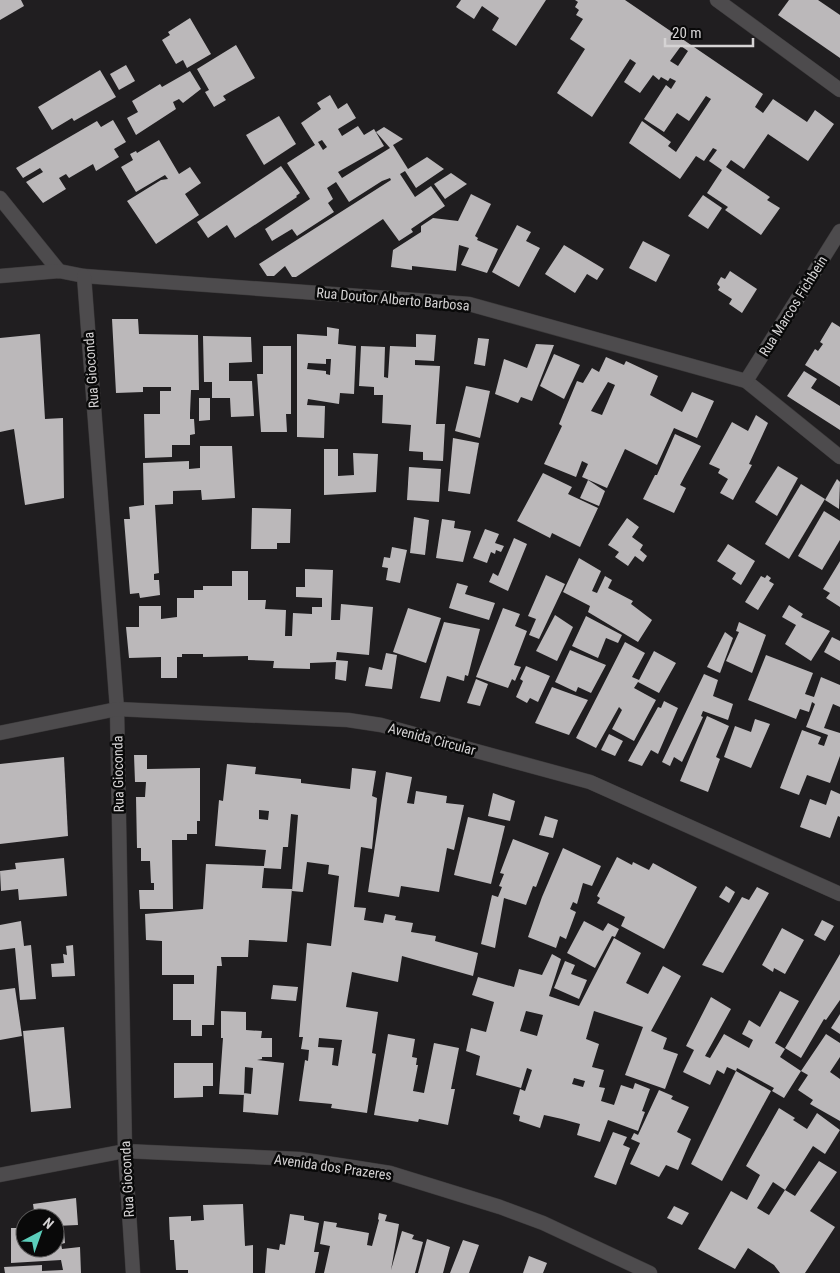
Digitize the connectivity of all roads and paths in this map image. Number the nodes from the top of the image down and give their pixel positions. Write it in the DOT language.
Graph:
graph roads {
  1 [pos="717,0"];
  2 [pos="840,90"];
  3 [pos="0,198"];
  4 [pos="840,231"];
  5 [pos="835,248"];
  6 [pos="59,271"];
  7 [pos="0,276"];
  8 [pos="84,276"];
  9 [pos="746,381"];
  10 [pos="840,457"];
  11 [pos="117,709"];
  12 [pos="0,733"];
  13 [pos="840,894"];
  14 [pos="125,1151"];
  15 [pos="0,1175"];
  16 [pos="133,1273"];
  17 [pos="650,1273"];
  1 -- 2 [label="street"];
  3 -- 6 [label="street"];
  4 -- 5 [label="street, Rua Marcos Fichbein"];
  5 -- 9 [label="street, Rua Marcos Fichbein"];
  6 -- 7 [label="street, Rua Doutor Alberto Barbosa"];
  6 -- 8 [label="street, Rua Doutor Alberto Barbosa"];
  8 -- 9 [label="street, Rua Doutor Alberto Barbosa"];
  8 -- 11 [label="street, Rua Gioconda"];
  9 -- 10 [label="street, Rua Doutor Alberto Barbosa"];
  11 -- 12 [label="street, Avenida Circular"];
  11 -- 13 [label="street, Avenida Circular"];
  11 -- 14 [label="street, Rua Gioconda"];
  14 -- 15 [label="street, Avenida dos Prazeres"];
  14 -- 16 [label="street, Rua Gioconda"];
  14 -- 17 [label="street, Avenida dos Prazeres"];
}
